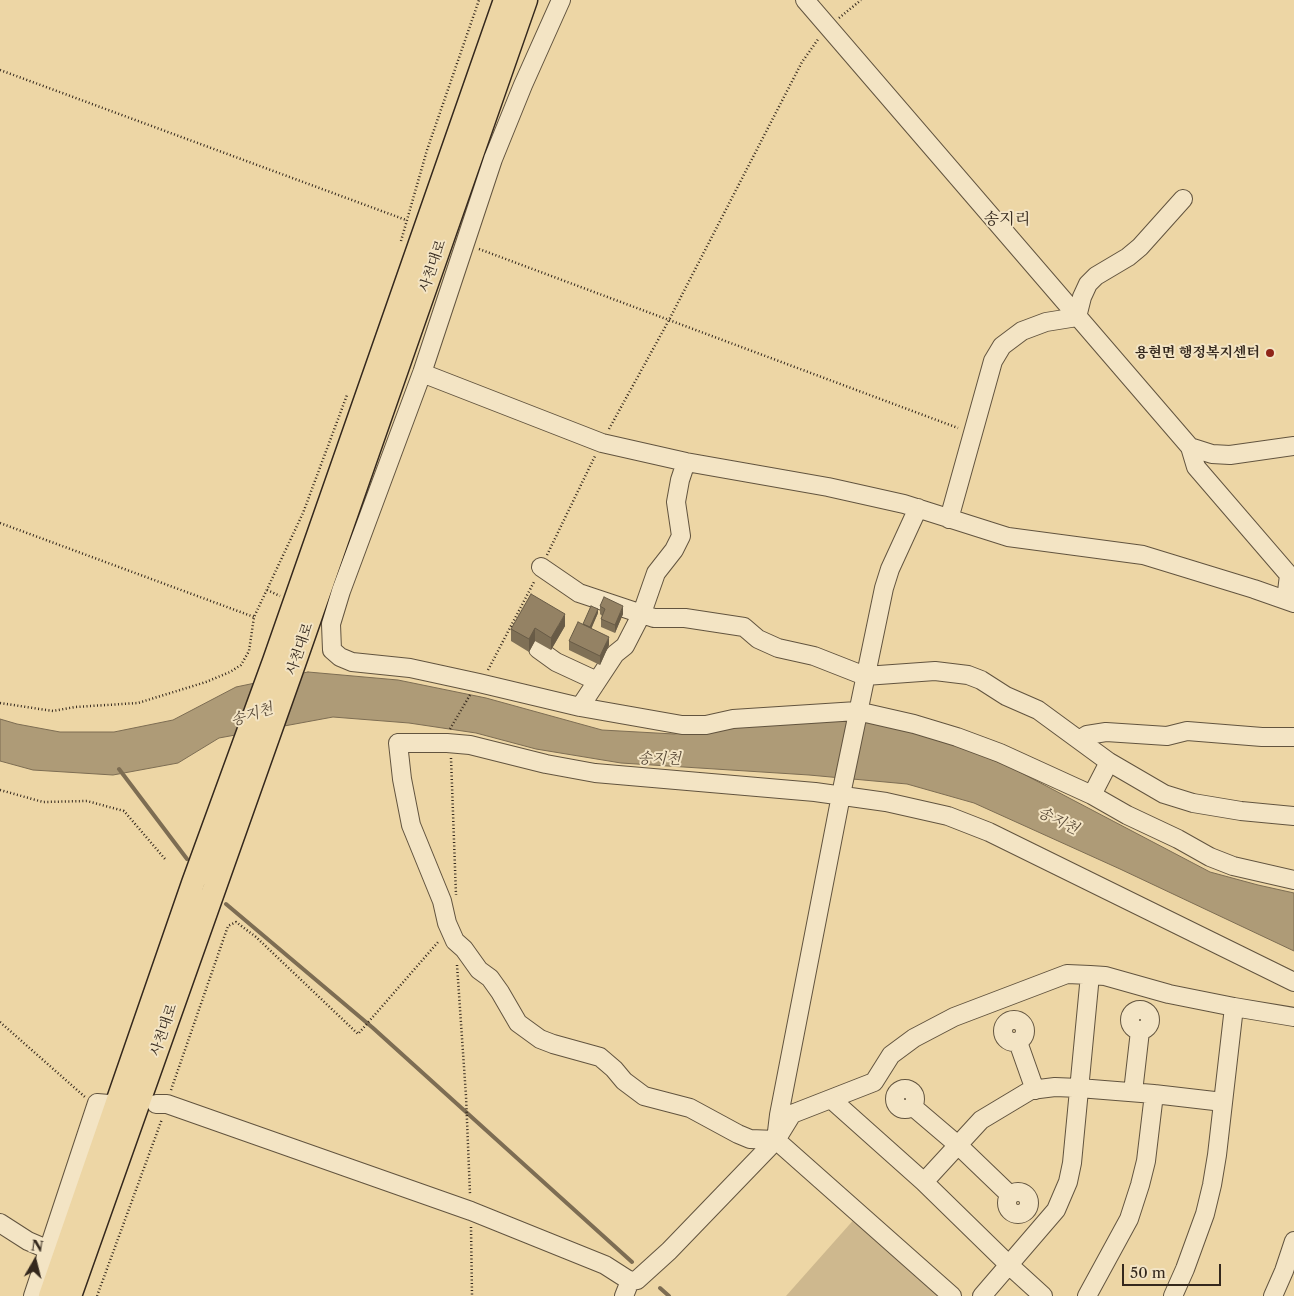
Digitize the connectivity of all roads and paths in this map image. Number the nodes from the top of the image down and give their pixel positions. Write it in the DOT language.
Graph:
graph roads {
  1 [pos="479,0"];
  2 [pos="505,0"];
  3 [pos="526,0"];
  4 [pos="561,0"];
  5 [pos="805,0"];
  6 [pos="861,0"];
  7 [pos="828,28"];
  8 [pos="0,70"];
  9 [pos="1183,199"];
  10 [pos="406,220"];
  11 [pos="466,244"];
  12 [pos="399,246"];
  13 [pos="1077,316"];
  14 [pos="669,320"];
  15 [pos="422,373"];
  16 [pos="347,395"];
  17 [pos="972,433"];
  18 [pos="602,443"];
  19 [pos="1294,446"];
  20 [pos="1190,447"];
  21 [pos="686,462"];
  22 [pos="918,508"];
  23 [pos="949,519"];
  24 [pos="0,523"];
  25 [pos="541,568"];
  26 [pos="266,590"];
  27 [pos="282,596"];
  28 [pos="1290,601"];
  29 [pos="642,613"];
  30 [pos="254,617"];
  31 [pos="538,649"];
  32 [pos="284,663"];
  33 [pos="865,676"];
  34 [pos="597,681"];
  35 [pos="474,688"];
  36 [pos="0,703"];
  37 [pos="580,707"];
  38 [pos="857,714"];
  39 [pos="447,734"];
  40 [pos="1294,737"];
  41 [pos="1078,740"];
  42 [pos="1109,762"];
  43 [pos="0,790"];
  44 [pos="842,790"];
  45 [pos="1092,796"];
  46 [pos="1294,816"];
  47 [pos="165,860"];
  48 [pos="1294,880"];
  49 [pos="455,941"];
  50 [pos="1090,975"];
  51 [pos="1294,982"];
  52 [pos="1234,1008"];
  53 [pos="1294,1017"];
  54 [pos="0,1022"];
  55 [pos="1140,1031"];
  56 [pos="1018,1042"];
  57 [pos="1079,1088"];
  58 [pos="1035,1090"];
  59 [pos="1133,1092"];
  60 [pos="1154,1094"];
  61 [pos="466,1096"];
  62 [pos="831,1099"];
  63 [pos="1223,1102"];
  64 [pos="103,1104"];
  65 [pos="161,1104"];
  66 [pos="912,1106"];
  67 [pos="776,1140"];
  68 [pos="959,1146"];
  69 [pos="924,1182"];
  70 [pos="1010,1195"];
  71 [pos="471,1210"];
  72 [pos="0,1223"];
  73 [pos="1294,1241"];
  74 [pos="48,1250"];
  75 [pos="1009,1265"];
  76 [pos="630,1286"];
  77 [pos="33,1296"];
  78 [pos="50,1296"];
  79 [pos="70,1296"];
  80 [pos="97,1296"];
  81 [pos="472,1296"];
  82 [pos="952,1296"];
  83 [pos="982,1296"];
  84 [pos="1043,1296"];
  85 [pos="1087,1296"];
  86 [pos="1173,1296"];
  87 [pos="1273,1296"];
  1 -- 10 [label="path"];
  2 -- 32 [label="main road, 사천대로"];
  3 -- 32 [label="main road, 사천대로"];
  4 -- 11 [label="street"];
  5 -- 7 [label="street"];
  6 -- 7 [label="path"];
  7 -- 13 [label="street"];
  7 -- 14 [label="path"];
  8 -- 10 [label="path"];
  9 -- 13 [label="street"];
  10 -- 12 [label="path"];
  11 -- 14 [label="path"];
  11 -- 15 [label="street"];
  13 -- 17 [label="street"];
  13 -- 20 [label="street"];
  14 -- 17 [label="path"];
  14 -- 18 [label="path"];
  15 -- 18 [label="street"];
  15 -- 37 [label="street"];
  16 -- 26 [label="path"];
  17 -- 23 [label="street"];
  18 -- 21 [label="street"];
  19 -- 20 [label="street"];
  20 -- 28 [label="street"];
  21 -- 22 [label="street"];
  21 -- 29 [label="street"];
  22 -- 23 [label="street"];
  22 -- 33 [label="street"];
  23 -- 28 [label="street"];
  24 -- 30 [label="path"];
  25 -- 29 [label="street"];
  26 -- 27 [label="path"];
  26 -- 30 [label="path"];
  29 -- 33 [label="street"];
  29 -- 34 [label="street"];
  30 -- 36 [label="path"];
  31 -- 34 [label="street"];
  32 -- 78 [label="main road, 사천대로"];
  32 -- 79 [label="main road, 사천대로"];
  33 -- 38 [label="street"];
  33 -- 41 [label="street"];
  34 -- 37 [label="street"];
  35 -- 39 [label="path"];
  37 -- 38 [label="street"];
  38 -- 44 [label="street"];
  38 -- 45 [label="street"];
  40 -- 41 [label="street"];
  41 -- 42 [label="street"];
  42 -- 45 [label="street"];
  42 -- 46 [label="street"];
  43 -- 47 [label="path"];
  44 -- 49 [label="street"];
  44 -- 51 [label="street"];
  44 -- 67 [label="street"];
  45 -- 48 [label="street"];
  49 -- 65 [label="path"];
  49 -- 67 [label="street"];
  50 -- 52 [label="street"];
  50 -- 57 [label="street"];
  50 -- 62 [label="street"];
  52 -- 53 [label="street"];
  52 -- 63 [label="street"];
  54 -- 64 [label="path"];
  55 -- 59 [label="street"];
  56 -- 58 [label="street"];
  57 -- 58 [label="street"];
  57 -- 59 [label="street"];
  57 -- 75 [label="street"];
  58 -- 68 [label="street"];
  59 -- 60 [label="street"];
  60 -- 63 [label="street"];
  60 -- 85 [label="street"];
  61 -- 71 [label="path"];
  62 -- 67 [label="street"];
  62 -- 69 [label="street"];
  63 -- 86 [label="street"];
  64 -- 74 [label="street"];
  65 -- 71 [label="street"];
  65 -- 80 [label="path"];
  66 -- 68 [label="street"];
  67 -- 76 [label="street"];
  67 -- 82 [label="street"];
  68 -- 69 [label="street"];
  68 -- 70 [label="street"];
  69 -- 75 [label="street"];
  71 -- 76 [label="street"];
  71 -- 81 [label="path"];
  72 -- 74 [label="street"];
  73 -- 87 [label="street"];
  74 -- 77 [label="street"];
  75 -- 83 [label="street"];
  75 -- 84 [label="street"];
}
